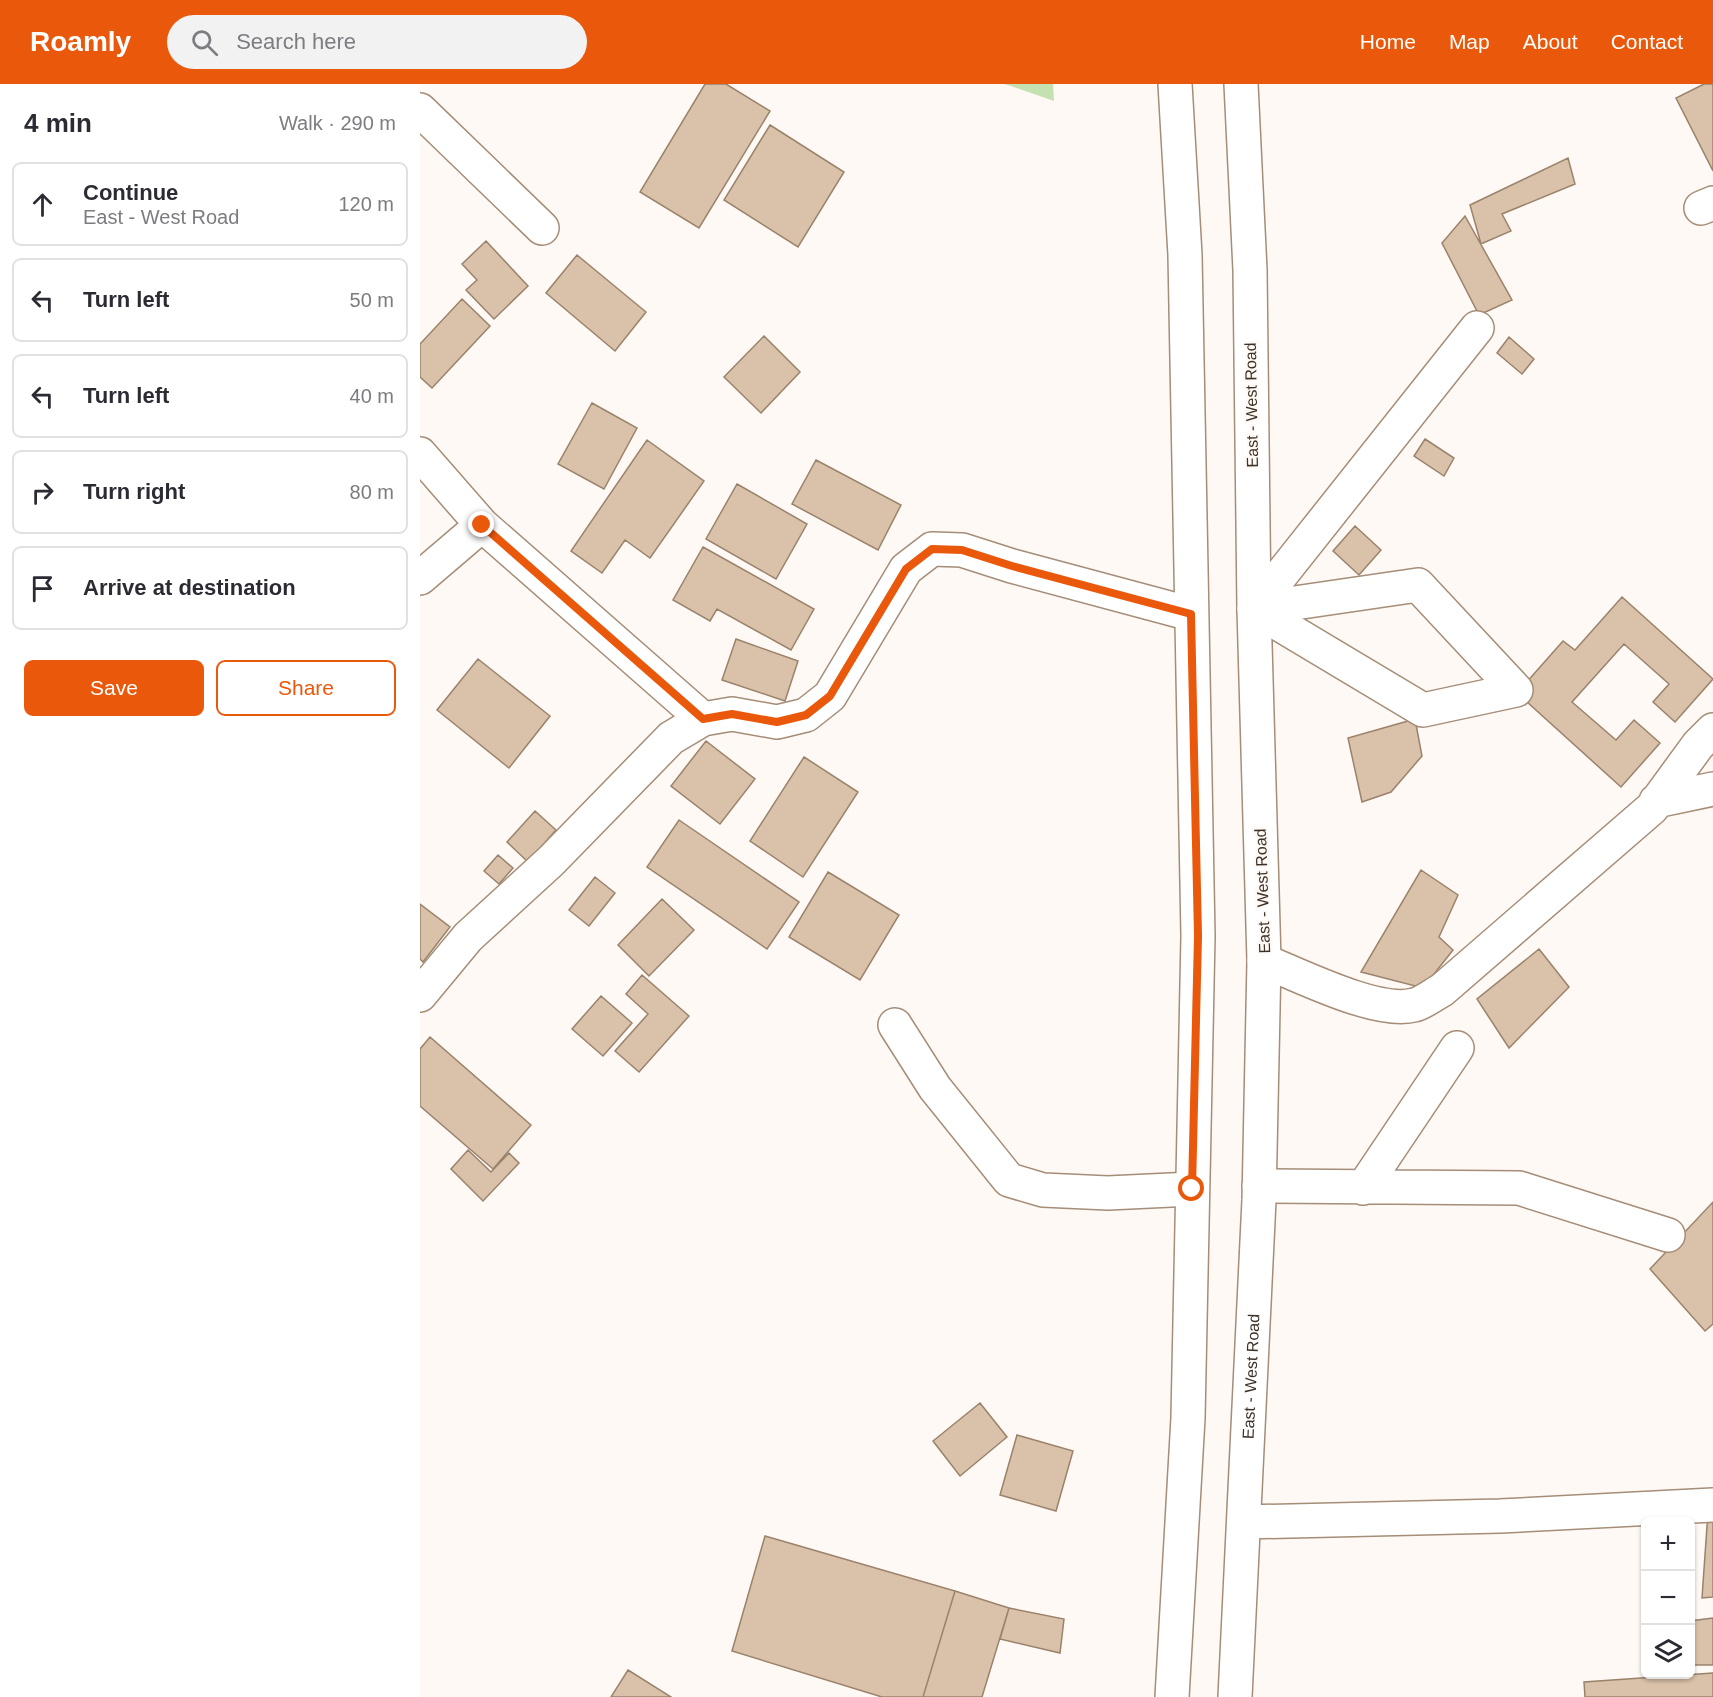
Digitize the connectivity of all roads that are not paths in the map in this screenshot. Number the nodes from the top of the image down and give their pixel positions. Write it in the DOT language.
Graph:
graph roads {
  1 [pos="1175,84"];
  2 [pos="1241,84"];
  3 [pos="420,110"];
  4 [pos="542,228"];
  5 [pos="1477,328"];
  6 [pos="420,454"];
  7 [pos="482,525"];
  8 [pos="420,578"];
  9 [pos="1254,609"];
  10 [pos="1191,614"];
  11 [pos="703,719"];
  12 [pos="1713,730"];
  13 [pos="1713,789"];
  14 [pos="1656,801"];
  15 [pos="1264,962"];
  16 [pos="420,995"];
  17 [pos="895,1025"];
  18 [pos="1457,1048"];
  19 [pos="1259,1186"];
  20 [pos="1363,1188"];
  21 [pos="1192,1189"];
  22 [pos="1668,1235"];
  23 [pos="1713,1505"];
  24 [pos="1244,1522"];
  25 [pos="1172,1697"];
  26 [pos="1235,1697"];
  1 -- 10 [label="street"];
  2 -- 9 [label="street, East - West Road"];
  3 -- 4 [label="street"];
  5 -- 9 [label="street"];
  6 -- 7 [label="street"];
  7 -- 8 [label="street"];
  7 -- 11 [label="street"];
  9 -- 9 [label="street"];
  9 -- 15 [label="street, East - West Road"];
  10 -- 11 [label="street"];
  10 -- 21 [label="street"];
  11 -- 16 [label="street"];
  12 -- 14 [label="street"];
  13 -- 14 [label="street"];
  14 -- 15 [label="street"];
  15 -- 19 [label="street, East - West Road"];
  17 -- 21 [label="street"];
  18 -- 20 [label="street"];
  19 -- 20 [label="street"];
  19 -- 24 [label="street, East - West Road"];
  20 -- 22 [label="street"];
  21 -- 25 [label="street"];
  23 -- 24 [label="street"];
  24 -- 26 [label="street, East - West Road"];
}
